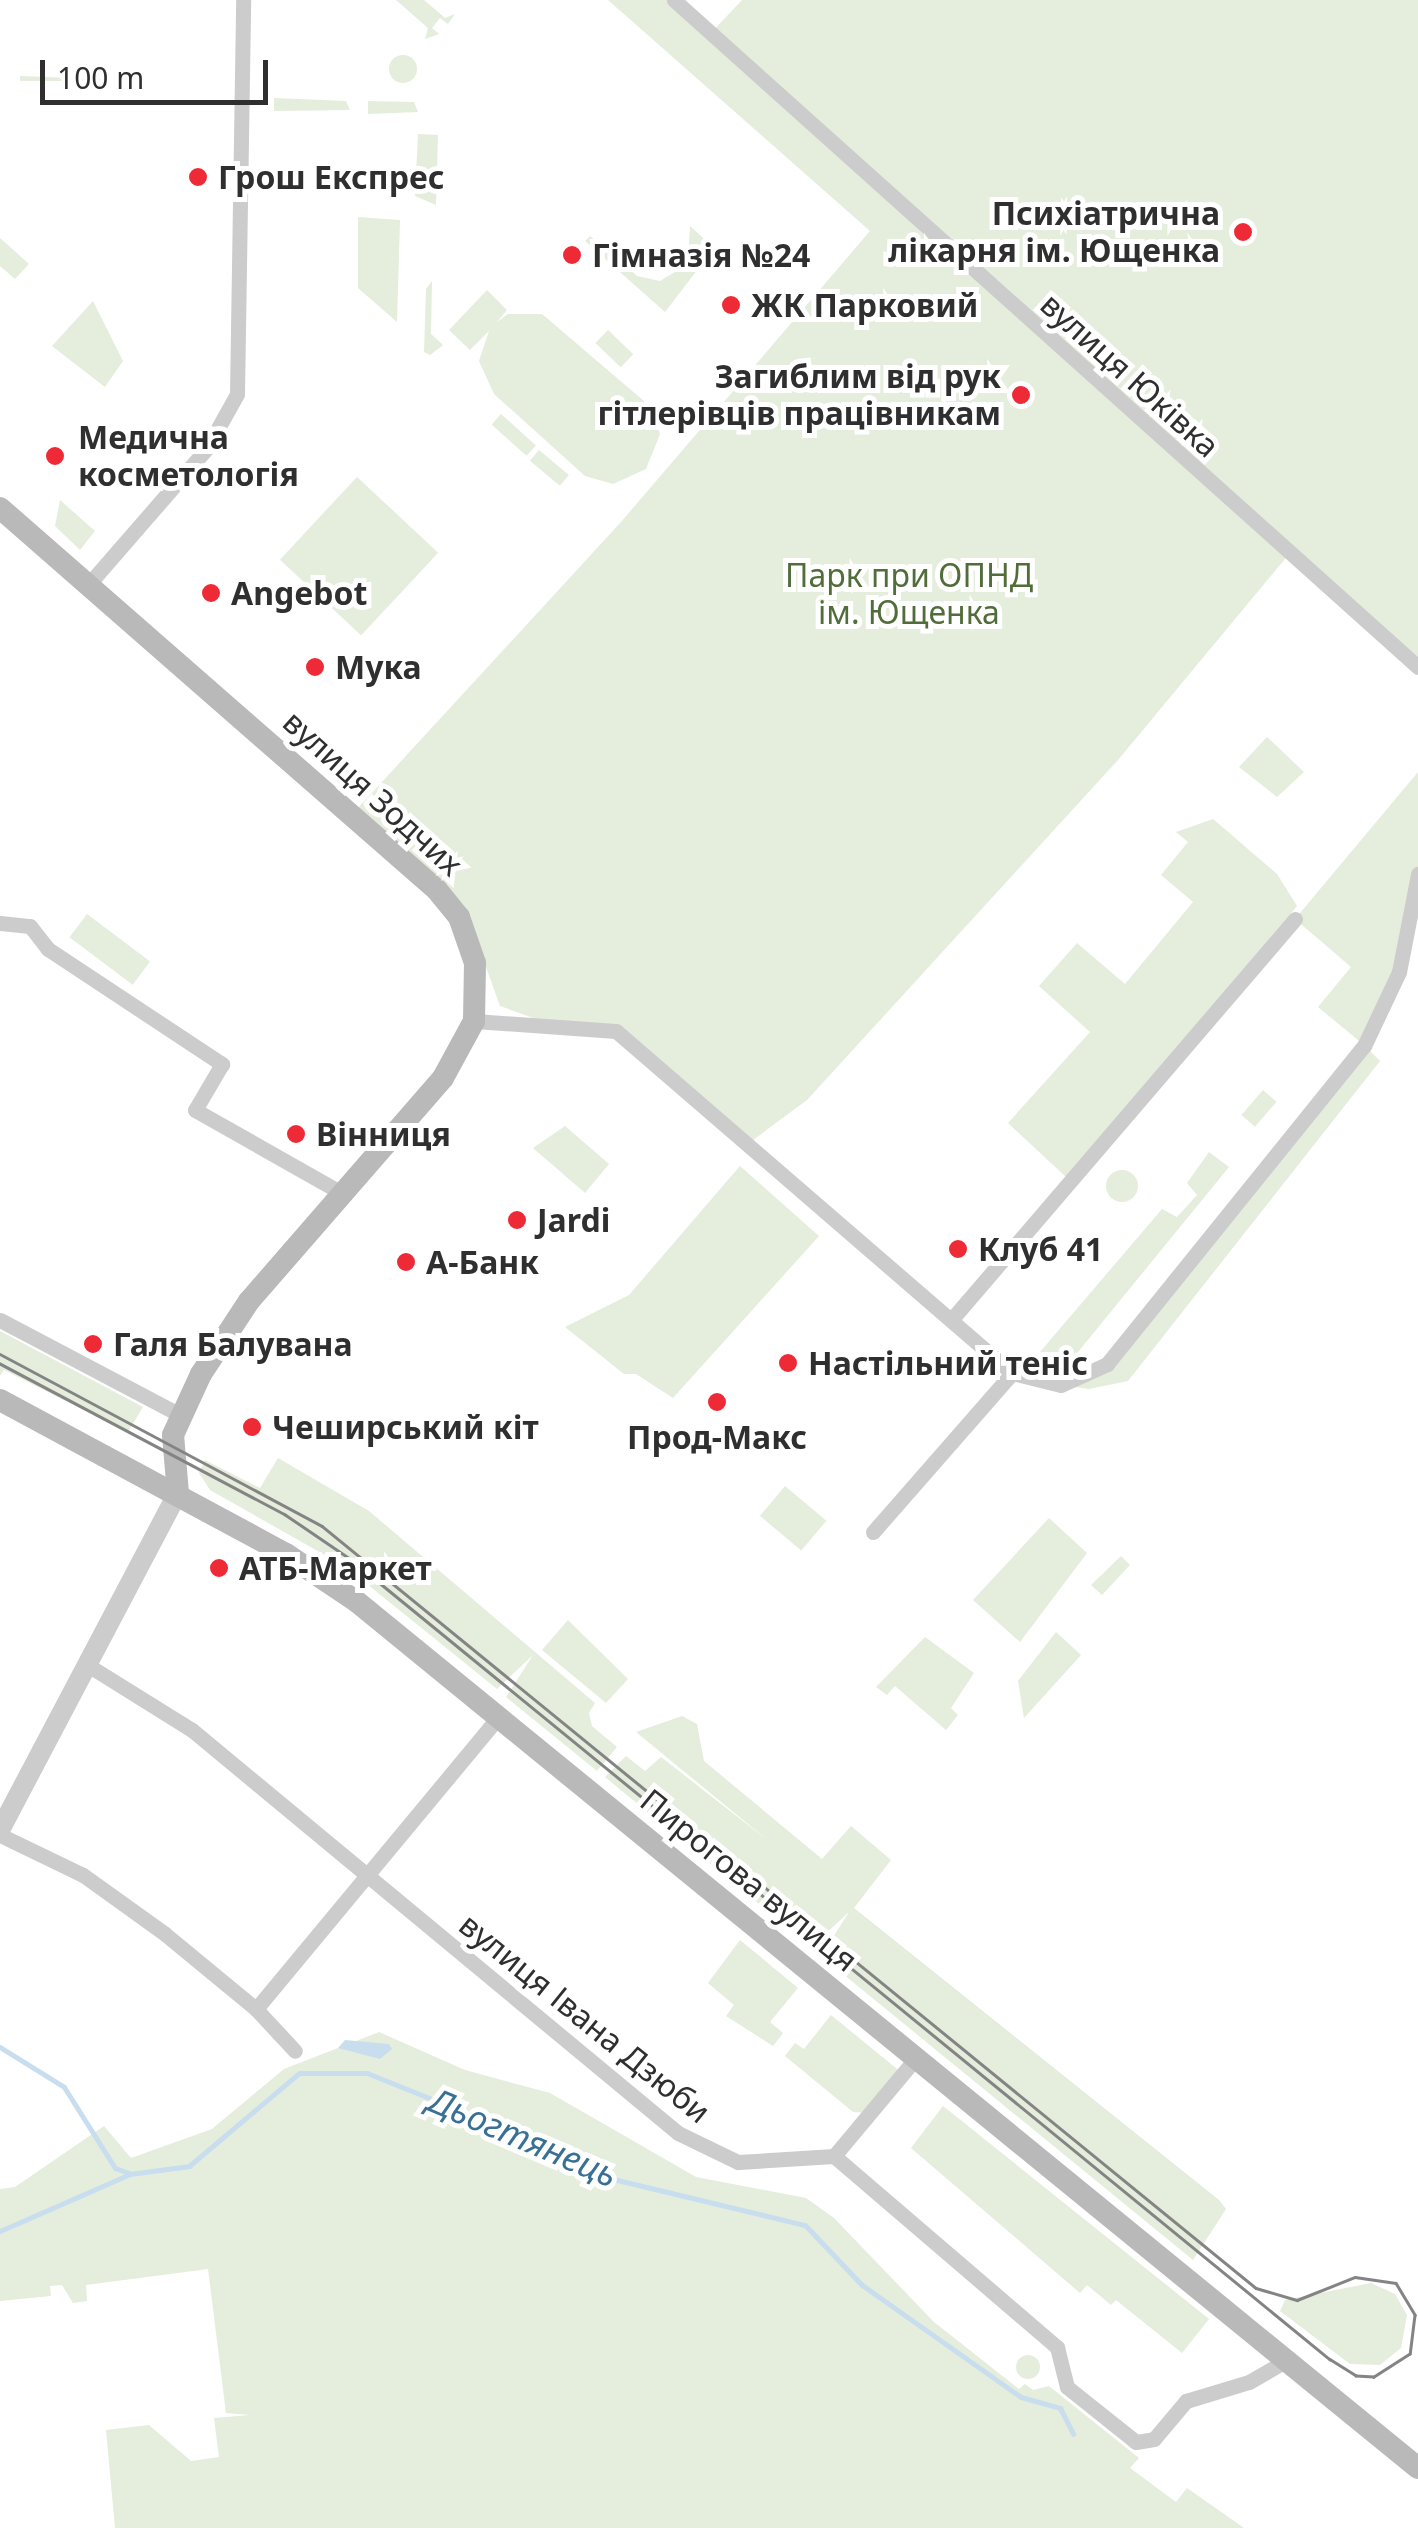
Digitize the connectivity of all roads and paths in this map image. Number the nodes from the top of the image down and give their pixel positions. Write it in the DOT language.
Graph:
graph roads {
  1 [pos="244,0"];
  2 [pos="674,0"];
  3 [pos="0,508"];
  4 [pos="88,585"];
  5 [pos="1418,667"];
  6 [pos="1418,874"];
  7 [pos="1295,919"];
  8 [pos="0,923"];
  9 [pos="474,1021"];
  10 [pos="345,1195"];
  11 [pos="952,1319"];
  12 [pos="0,1320"];
  13 [pos="1012,1373"];
  14 [pos="0,1400"];
  15 [pos="180,1414"];
  16 [pos="178,1494"];
  17 [pos="873,1532"];
  18 [pos="86,1664"];
  19 [pos="498,1717"];
  20 [pos="1,1826"];
  21 [pos="371,1877"];
  22 [pos="256,2009"];
  23 [pos="295,2051"];
  24 [pos="916,2058"];
  25 [pos="834,2156"];
  26 [pos="1287,2360"];
  27 [pos="1418,2468"];
  1 -- 4 [label="street"];
  2 -- 5 [label="street, вулиця Юківка"];
  3 -- 4 [label="main road, вулиця Зодчих"];
  4 -- 9 [label="main road, вулиця Зодчих"];
  6 -- 13 [label="street"];
  7 -- 11 [label="street"];
  8 -- 10 [label="street"];
  9 -- 10 [label="main road"];
  9 -- 11 [label="street"];
  10 -- 15 [label="main road"];
  11 -- 13 [label="street"];
  12 -- 15 [label="street"];
  13 -- 17 [label="street"];
  14 -- 16 [label="main road, Пирогова вулиця"];
  15 -- 16 [label="main road"];
  16 -- 18 [label="street"];
  16 -- 19 [label="main road, Пирогова вулиця"];
  18 -- 20 [label="street"];
  18 -- 21 [label="street, вулиця Івана Дзюби"];
  19 -- 21 [label="street"];
  19 -- 24 [label="main road, Пирогова вулиця"];
  20 -- 22 [label="street"];
  21 -- 22 [label="street"];
  21 -- 25 [label="street, вулиця Івана Дзюби"];
  22 -- 23 [label="street"];
  24 -- 25 [label="street"];
  24 -- 26 [label="main road, Пирогова вулиця"];
  25 -- 26 [label="street"];
  26 -- 27 [label="main road, Пирогова вулиця"];
}
